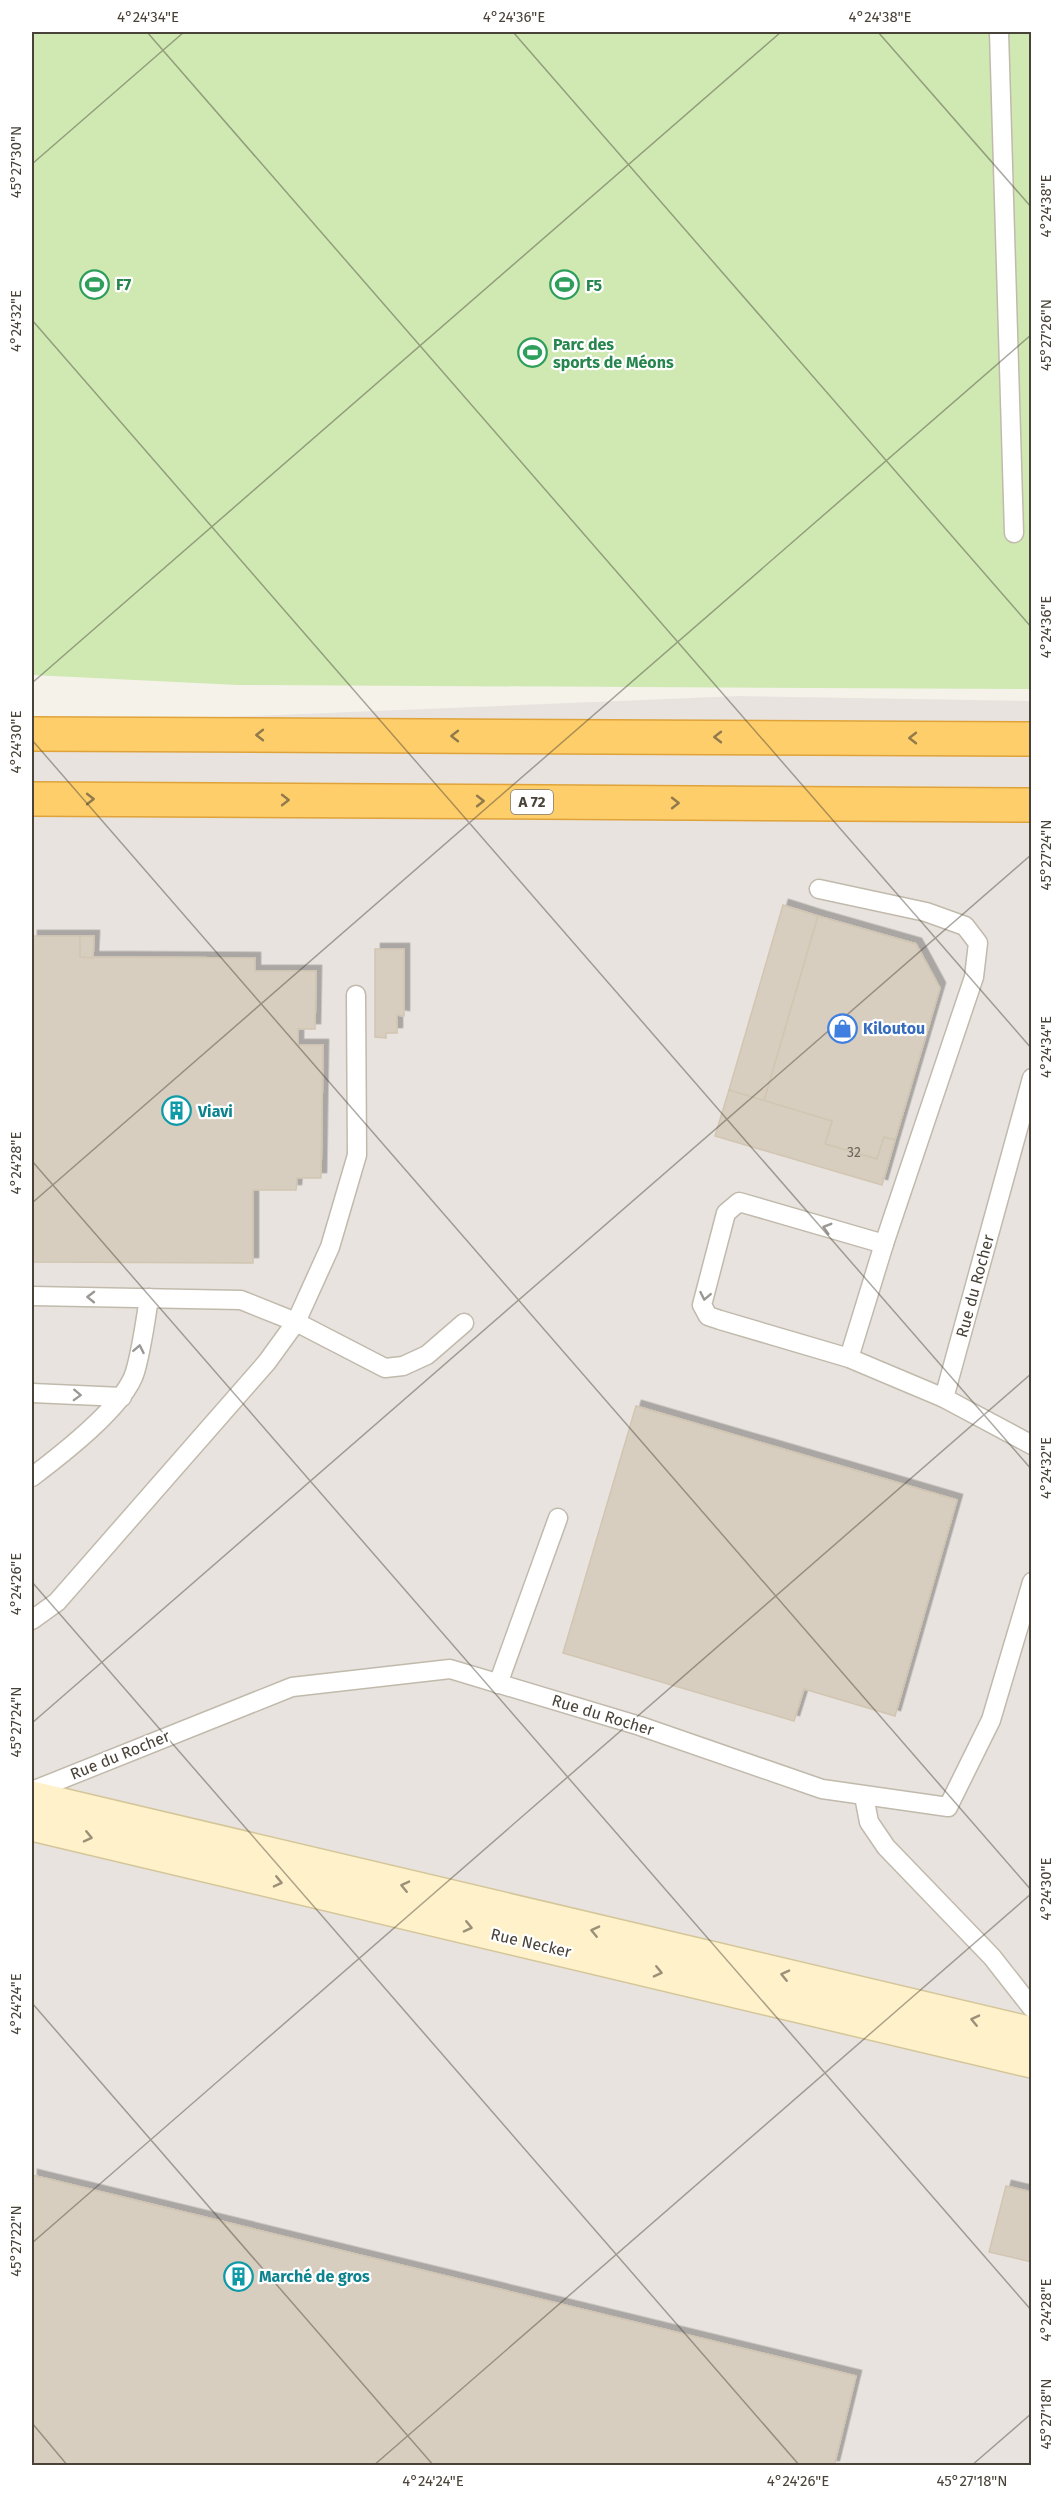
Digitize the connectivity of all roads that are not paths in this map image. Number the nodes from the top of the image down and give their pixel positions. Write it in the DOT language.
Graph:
graph roads {
  1 [pos="999,32"];
  2 [pos="1014,533"];
  3 [pos="32,734"];
  4 [pos="1032,739"];
  5 [pos="32,799"];
  6 [pos="1032,805"];
  7 [pos="819,889"];
  8 [pos="356,995"];
  9 [pos="1032,1078"];
  10 [pos="884,1244"];
  11 [pos="32,1296"];
  12 [pos="149,1299"];
  13 [pos="296,1322"];
  14 [pos="464,1323"];
  15 [pos="849,1358"];
  16 [pos="32,1394"];
  17 [pos="122,1397"];
  18 [pos="944,1398"];
  19 [pos="1032,1445"];
  20 [pos="32,1477"];
  21 [pos="558,1518"];
  22 [pos="1032,1582"];
  23 [pos="32,1620"];
  24 [pos="498,1684"];
  25 [pos="32,1791"];
  26 [pos="864,1796"];
  27 [pos="32,1798"];
  28 [pos="32,1824"];
  29 [pos="1032,2008"];
  30 [pos="1032,2034"];
  31 [pos="1032,2061"];
  1 -- 2 [label="lane"];
  4 -- 3 [label="highway, one-way"];
  5 -- 6 [label="highway, A 72, one-way"];
  7 -- 10 [label="lane"];
  8 -- 13 [label="lane"];
  9 -- 18 [label="lane, Rue du Rocher"];
  10 -- 15 [label="lane"];
  10 -- 15 [label="lane, one-way"];
  12 -- 11 [label="lane, one-way"];
  12 -- 13 [label="lane"];
  17 -- 12 [label="lane, one-way"];
  13 -- 14 [label="lane"];
  13 -- 23 [label="lane"];
  15 -- 18 [label="lane"];
  16 -- 17 [label="lane, one-way"];
  17 -- 20 [label="lane"];
  18 -- 19 [label="lane"];
  21 -- 24 [label="lane"];
  22 -- 26 [label="lane, Rue du Rocher"];
  24 -- 25 [label="lane, Rue du Rocher"];
  24 -- 26 [label="lane, Rue du Rocher"];
  26 -- 29 [label="lane"];
  30 -- 27 [label="main road, Rue Necker, one-way"];
  28 -- 31 [label="main road, Rue Necker, one-way"];
}
